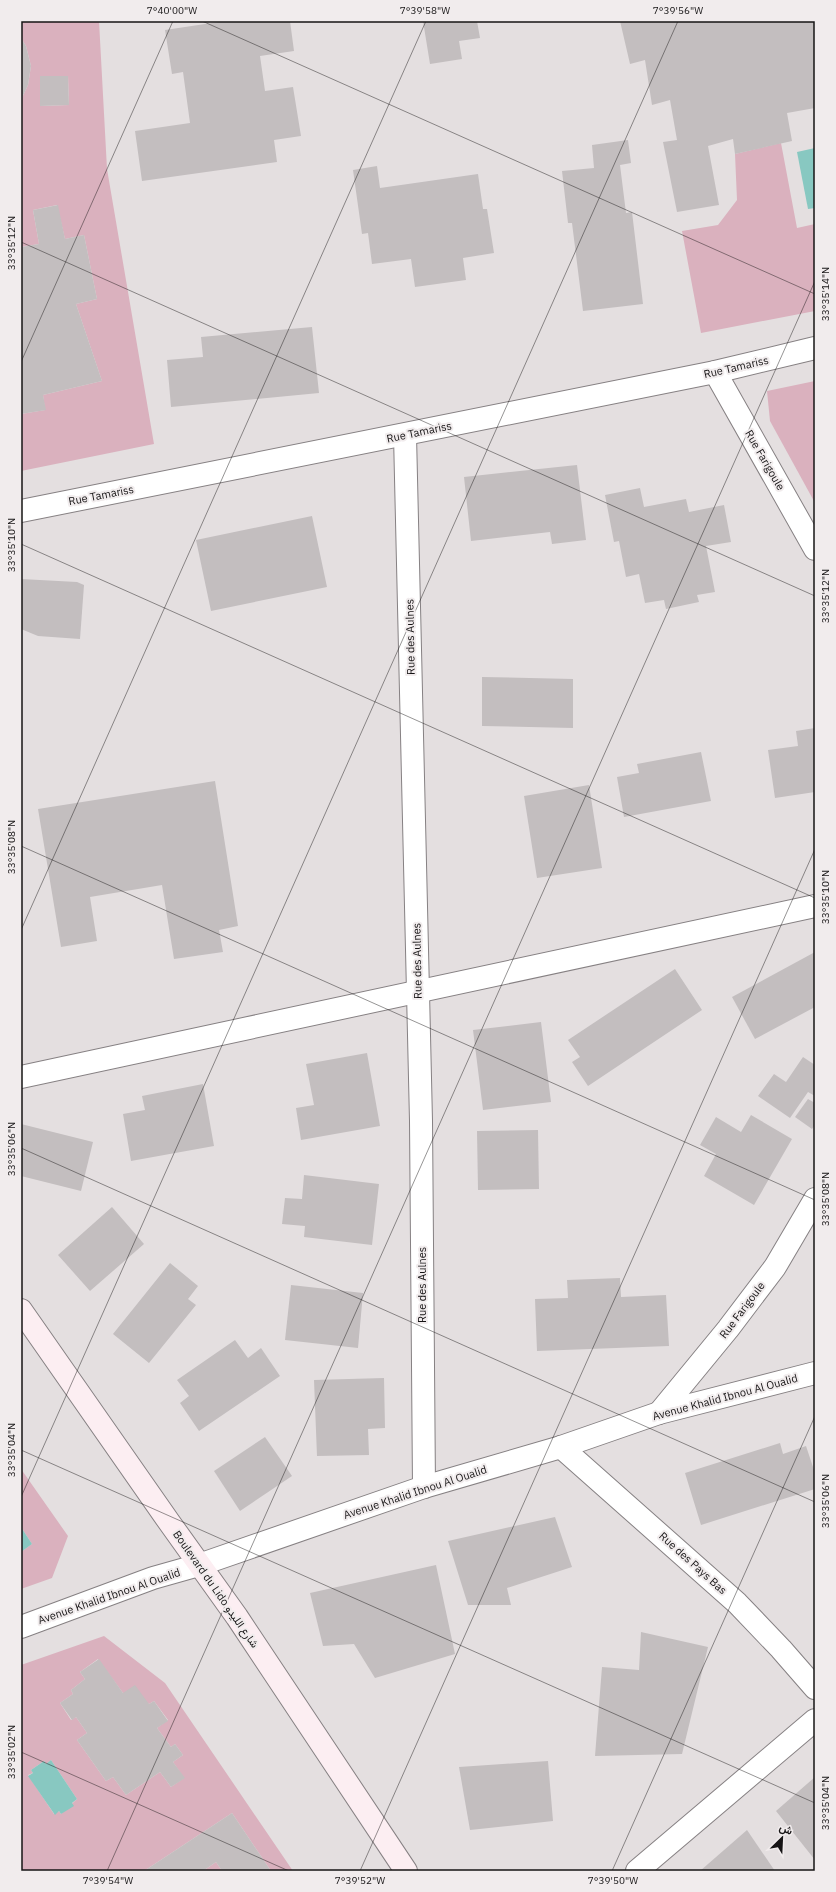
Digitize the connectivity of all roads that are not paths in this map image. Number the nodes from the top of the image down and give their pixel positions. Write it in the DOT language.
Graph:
graph roads {
  1 [pos="815,348"];
  2 [pos="715,372"];
  3 [pos="405,435"];
  4 [pos="21,511"];
  5 [pos="815,549"];
  6 [pos="815,906"];
  7 [pos="418,992"];
  8 [pos="21,1077"];
  9 [pos="815,1199"];
  10 [pos="21,1310"];
  11 [pos="815,1373"];
  12 [pos="659,1413"];
  13 [pos="561,1447"];
  14 [pos="424,1487"];
  15 [pos="199,1565"];
  16 [pos="21,1627"];
  17 [pos="815,1688"];
  18 [pos="815,1720"];
  19 [pos="406,1871"];
  20 [pos="636,1871"];
  1 -- 2 [label="street, Rue Tamariss"];
  2 -- 3 [label="street, Rue Tamariss"];
  2 -- 5 [label="street, Rue Farigoule"];
  3 -- 4 [label="street, Rue Tamariss"];
  3 -- 7 [label="street, Rue des Aulnes"];
  6 -- 7 [label="street"];
  7 -- 8 [label="street"];
  7 -- 14 [label="street, Rue des Aulnes"];
  9 -- 12 [label="street, Rue Farigoule"];
  10 -- 15 [label="main road, Boulevard du Lido شارع الليدو"];
  11 -- 12 [label="street, Avenue Khalid Ibnou Al Oualid"];
  12 -- 13 [label="street, Avenue Khalid Ibnou Al Oualid"];
  13 -- 14 [label="street, Avenue Khalid Ibnou Al Oualid"];
  13 -- 17 [label="street, Rue des Pays Bas"];
  14 -- 15 [label="street, Avenue Khalid Ibnou Al Oualid"];
  15 -- 16 [label="street, Avenue Khalid Ibnou Al Oualid"];
  15 -- 19 [label="main road, Boulevard du Lido شارع الليدو"];
  18 -- 20 [label="street"];
}
